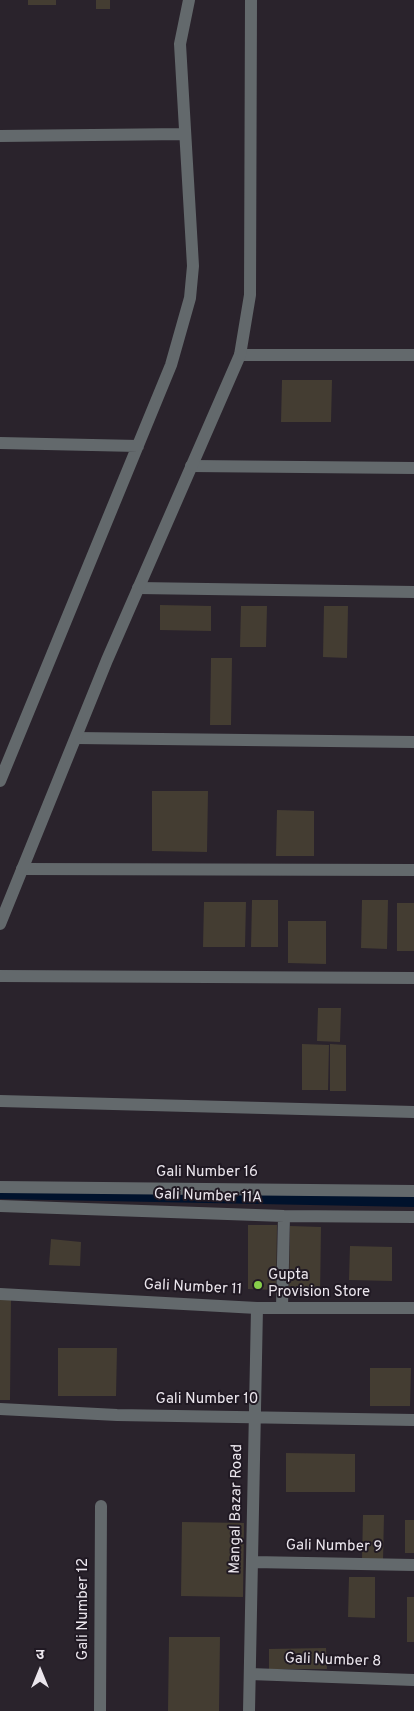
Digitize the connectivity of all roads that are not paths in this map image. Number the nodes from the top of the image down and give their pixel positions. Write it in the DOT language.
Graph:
graph roads {
  1 [pos="189,0"];
  2 [pos="251,0"];
  3 [pos="185,134"];
  4 [pos="0,136"];
  5 [pos="240,355"];
  6 [pos="414,355"];
  7 [pos="0,443"];
  8 [pos="138,446"];
  9 [pos="191,466"];
  10 [pos="414,468"];
  11 [pos="138,588"];
  12 [pos="414,592"];
  13 [pos="76,738"];
  14 [pos="414,742"];
  15 [pos="0,781"];
  16 [pos="22,869"];
  17 [pos="414,870"];
  18 [pos="0,924"];
  19 [pos="0,976"];
  20 [pos="414,978"];
  21 [pos="0,1101"];
  22 [pos="414,1112"];
  23 [pos="0,1187"];
  24 [pos="414,1191"];
  25 [pos="0,1206"];
  26 [pos="284,1216"];
  27 [pos="414,1217"];
  28 [pos="0,1294"];
  29 [pos="257,1308"];
  30 [pos="282,1308"];
  31 [pos="414,1308"];
  32 [pos="0,1409"];
  33 [pos="255,1416"];
  34 [pos="414,1420"];
  35 [pos="101,1506"];
  36 [pos="253,1562"];
  37 [pos="414,1565"];
  38 [pos="250,1674"];
  39 [pos="414,1680"];
  40 [pos="100,1711"];
  41 [pos="249,1711"];
  1 -- 3 [label="street"];
  2 -- 5 [label="street"];
  3 -- 4 [label="street"];
  3 -- 8 [label="street"];
  5 -- 6 [label="street"];
  5 -- 9 [label="street"];
  7 -- 8 [label="street"];
  8 -- 15 [label="street"];
  9 -- 10 [label="street"];
  9 -- 11 [label="street"];
  11 -- 12 [label="street"];
  11 -- 13 [label="street"];
  13 -- 14 [label="street"];
  13 -- 16 [label="street"];
  16 -- 17 [label="street"];
  16 -- 18 [label="street"];
  19 -- 20 [label="street"];
  21 -- 22 [label="street"];
  23 -- 24 [label="street, Gali Number 16"];
  25 -- 26 [label="street, Gali Number 11A"];
  26 -- 27 [label="street, Gali Number 11A"];
  26 -- 30 [label="street"];
  28 -- 29 [label="street, Gali Number 11"];
  29 -- 30 [label="street, Gali Number 11"];
  29 -- 33 [label="street, Mangal Bazar Road"];
  30 -- 31 [label="street, Gali Number 11"];
  32 -- 33 [label="street, Gali Number 10"];
  33 -- 34 [label="street, Gali Number 10"];
  33 -- 36 [label="street, Mangal Bazar Road"];
  35 -- 40 [label="street, Gali Number 12"];
  36 -- 37 [label="street, Gali Number 9"];
  36 -- 38 [label="street, Mangal Bazar Road"];
  38 -- 39 [label="street, Gali Number 8"];
  38 -- 41 [label="street, Mangal Bazar Road"];
}
